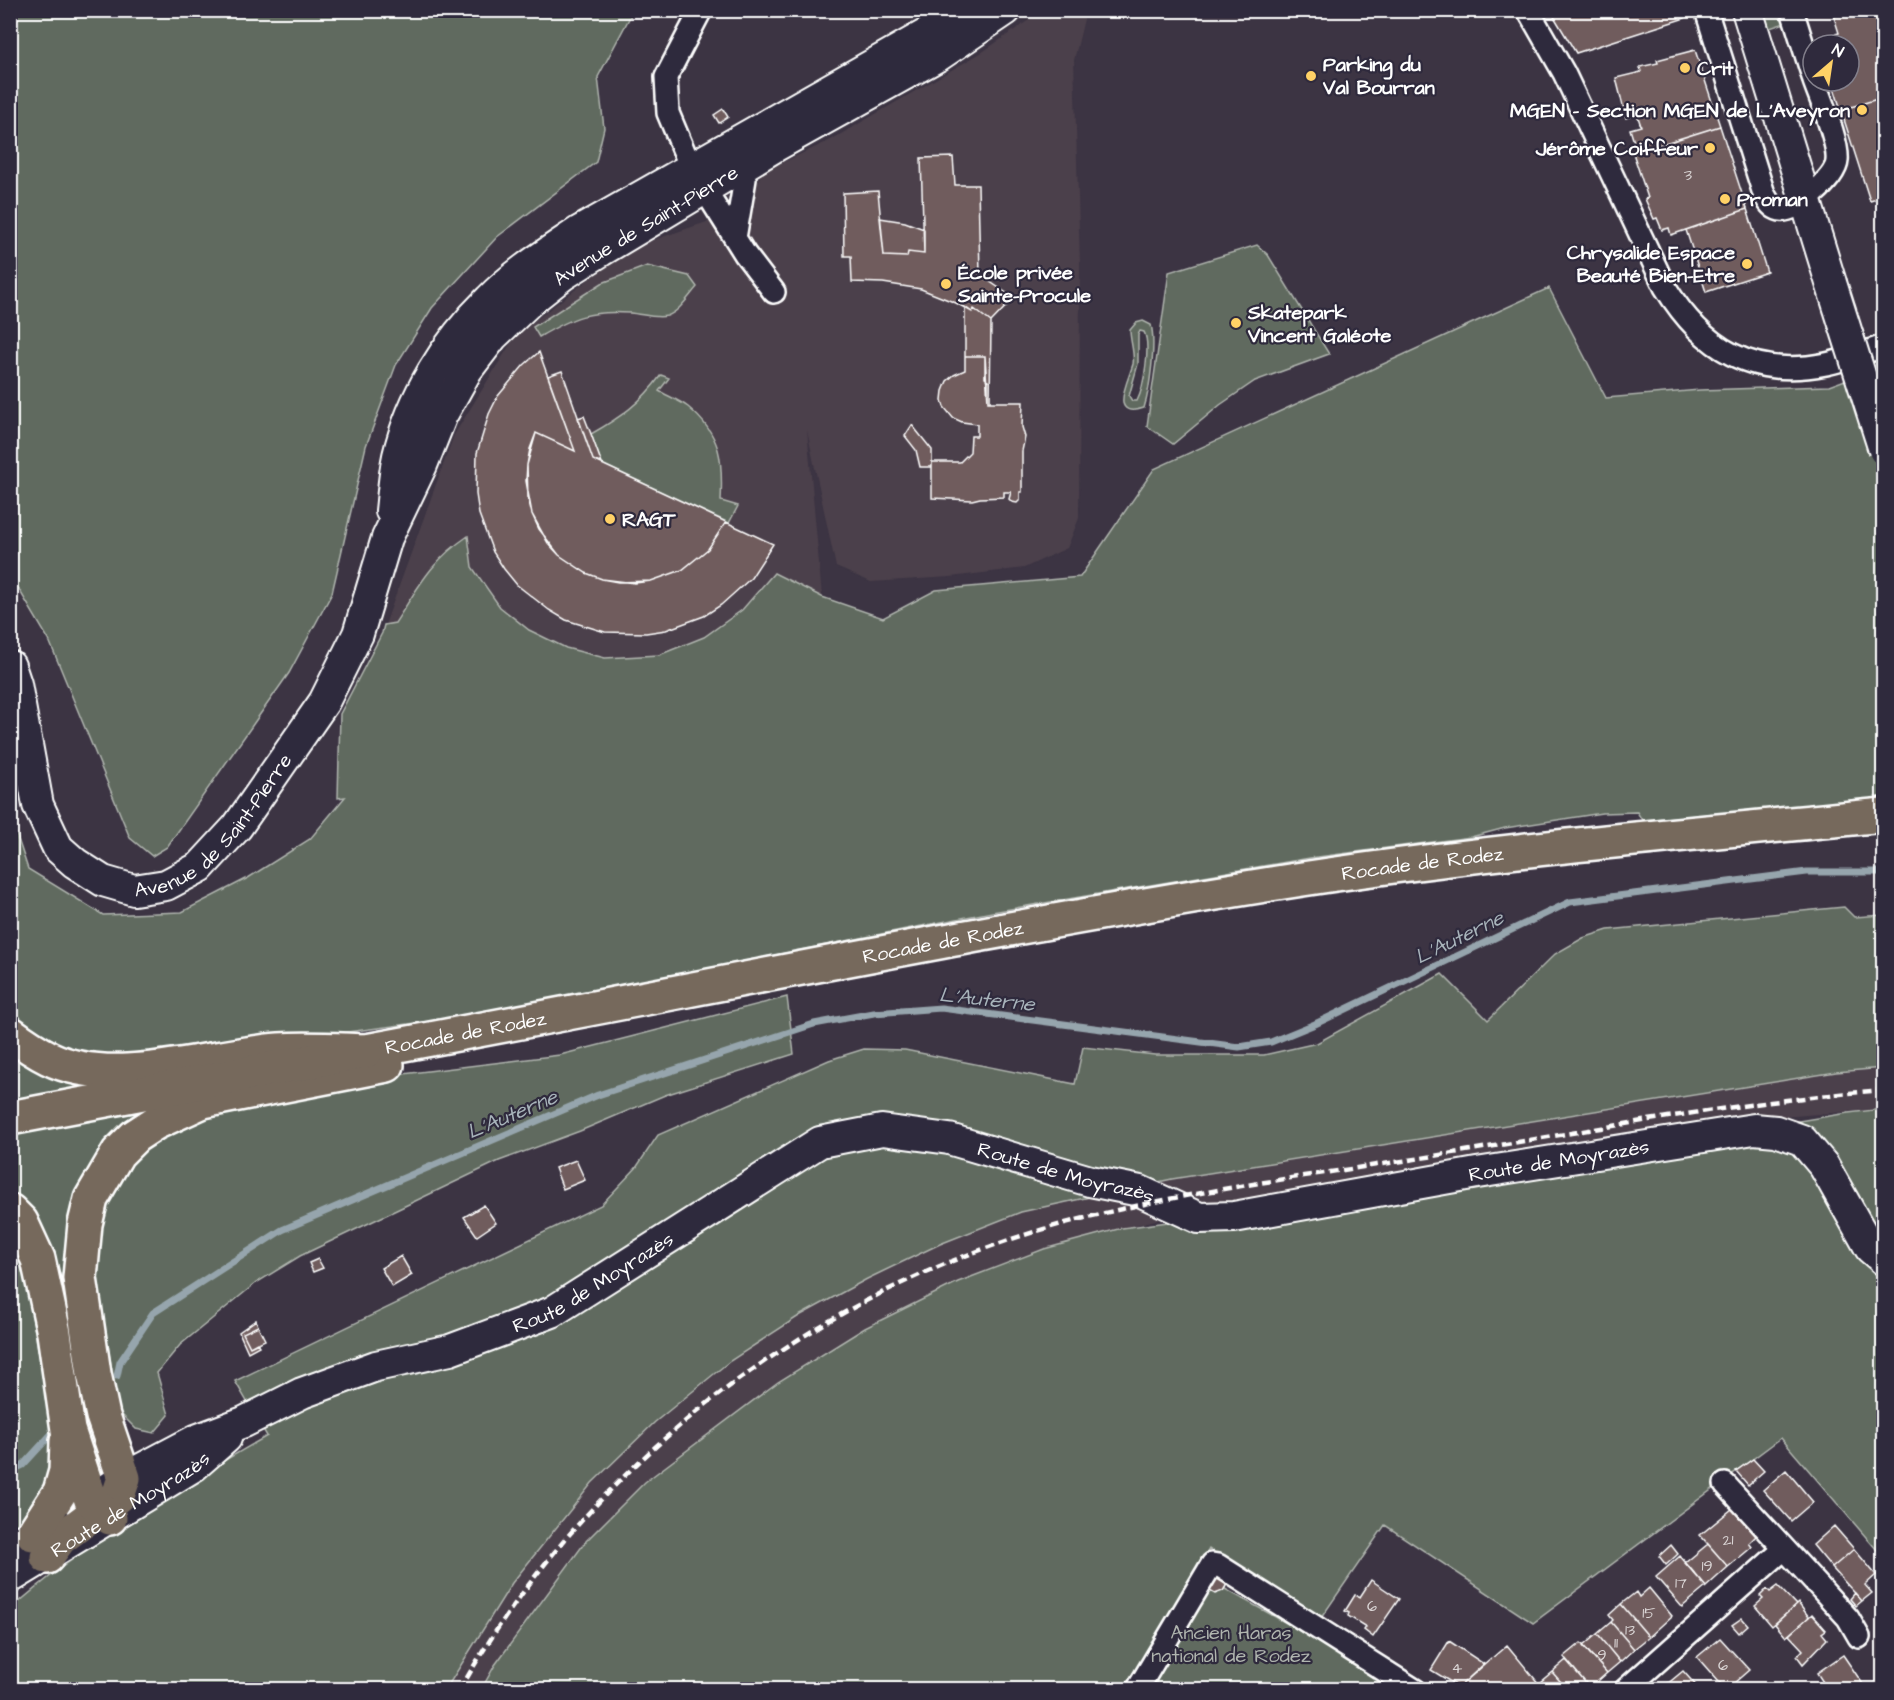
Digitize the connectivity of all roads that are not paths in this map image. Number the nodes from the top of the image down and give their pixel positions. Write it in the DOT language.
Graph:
graph roads {
  1 [pos="701,10"];
  2 [pos="969,10"];
  3 [pos="1006,10"];
  4 [pos="1528,10"];
  5 [pos="1706,10"];
  6 [pos="1747,10"];
  7 [pos="1792,10"];
  8 [pos="1801,38"];
  9 [pos="1818,93"];
  10 [pos="733,158"];
  11 [pos="698,178"];
  12 [pos="1806,199"];
  13 [pos="735,238"];
  14 [pos="774,292"];
  15 [pos="1884,346"];
  16 [pos="1884,450"];
  17 [pos="10,666"];
  18 [pos="1884,815"];
  19 [pos="571,1012"];
  20 [pos="10,1033"];
  21 [pos="366,1051"];
  22 [pos="10,1118"];
  23 [pos="10,1210"];
  24 [pos="1884,1260"];
  25 [pos="244,1422"];
  26 [pos="68,1430"];
  27 [pos="124,1478"];
  28 [pos="1725,1484"];
  29 [pos="100,1509"];
  30 [pos="30,1546"];
  31 [pos="1784,1549"];
  32 [pos="10,1578"];
  33 [pos="1859,1636"];
  34 [pos="1137,1689"];
  35 [pos="1415,1689"];
  36 [pos="1625,1689"];
  1 -- 11 [label="street"];
  2 -- 10 [label="street, Avenue de Saint-Pierre"];
  3 -- 10 [label="street, Avenue de Saint-Pierre"];
  4 -- 15 [label="street"];
  5 -- 12 [label="street"];
  6 -- 12 [label="street"];
  7 -- 8 [label="street"];
  9 -- 12 [label="street"];
  10 -- 11 [label="street, Avenue de Saint-Pierre"];
  10 -- 13 [label="street"];
  11 -- 13 [label="street"];
  11 -- 17 [label="street, Avenue de Saint-Pierre"];
  12 -- 16 [label="street, bridge"];
  13 -- 14 [label="street"];
  18 -- 19 [label="main road, Rocade de Rodez"];
  19 -- 21 [label="main road, Rocade de Rodez"];
  19 -- 27 [label="main road"];
  20 -- 21 [label="main road"];
  21 -- 22 [label="main road, Rocade de Rodez"];
  23 -- 26 [label="main road"];
  24 -- 25 [label="street, Route de Moyrazès"];
  25 -- 27 [label="street, Route de Moyrazès"];
  25 -- 29 [label="street, Route de Moyrazès"];
  26 -- 29 [label="main road"];
  26 -- 30 [label="main road"];
  27 -- 29 [label="main road"];
  28 -- 31 [label="street"];
  29 -- 30 [label="main road"];
  30 -- 32 [label="street, Route de Moyrazès"];
  31 -- 33 [label="street"];
  31 -- 36 [label="street"];
  34 -- 35 [label="street"];
}
